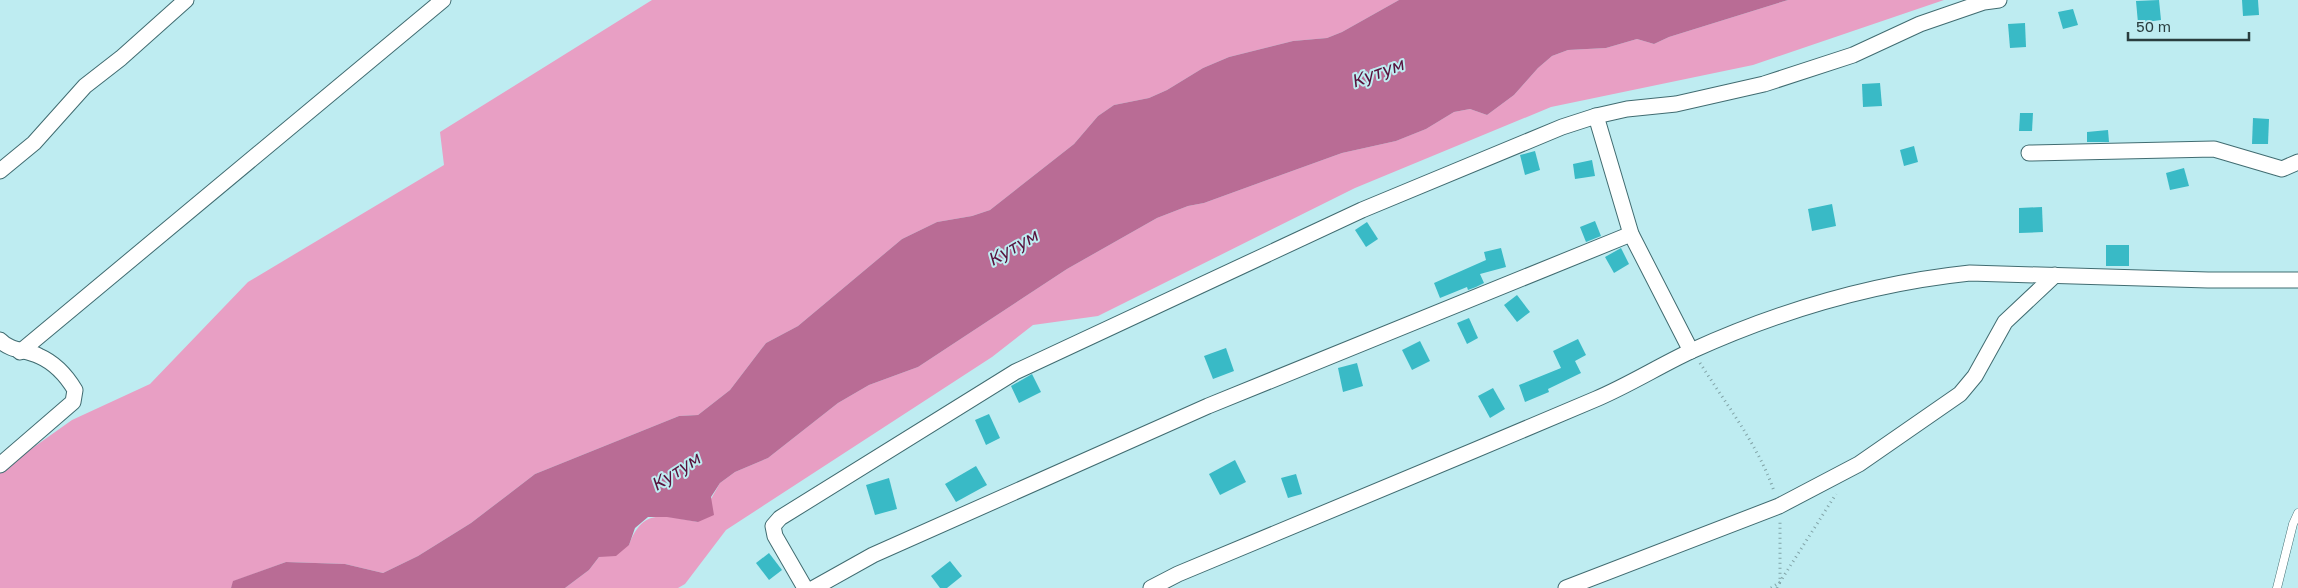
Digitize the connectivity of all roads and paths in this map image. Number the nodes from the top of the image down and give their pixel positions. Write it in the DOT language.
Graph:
graph roads {
  1 [pos="186,0"];
  2 [pos="443,0"];
  3 [pos="1999,0"];
  4 [pos="1596,116"];
  5 [pos="2029,153"];
  6 [pos="2298,162"];
  7 [pos="0,171"];
  8 [pos="1631,234"];
  9 [pos="2055,276"];
  10 [pos="2298,280"];
  11 [pos="0,340"];
  12 [pos="1691,351"];
  13 [pos="20,352"];
  14 [pos="0,464"];
  15 [pos="1838,491"];
  16 [pos="1779,506"];
  17 [pos="2298,513"];
  18 [pos="1780,582"];
  19 [pos="805,588"];
  20 [pos="814,588"];
  21 [pos="1150,588"];
  22 [pos="1566,588"];
  23 [pos="1771,588"];
  24 [pos="1777,588"];
  25 [pos="2277,588"];
  1 -- 7 [label="street"];
  2 -- 13 [label="street"];
  3 -- 4 [label="street"];
  4 -- 8 [label="street"];
  4 -- 19 [label="street"];
  5 -- 6 [label="street"];
  8 -- 12 [label="street"];
  8 -- 20 [label="street"];
  9 -- 10 [label="street"];
  9 -- 12 [label="street"];
  9 -- 16 [label="street"];
  11 -- 13 [label="street"];
  12 -- 16 [label="path"];
  12 -- 21 [label="street"];
  13 -- 14 [label="street"];
  15 -- 18 [label="path"];
  16 -- 18 [label="path"];
  16 -- 22 [label="street"];
  17 -- 25 [label="lane"];
  18 -- 23 [label="path"];
  18 -- 24 [label="path"];
}
